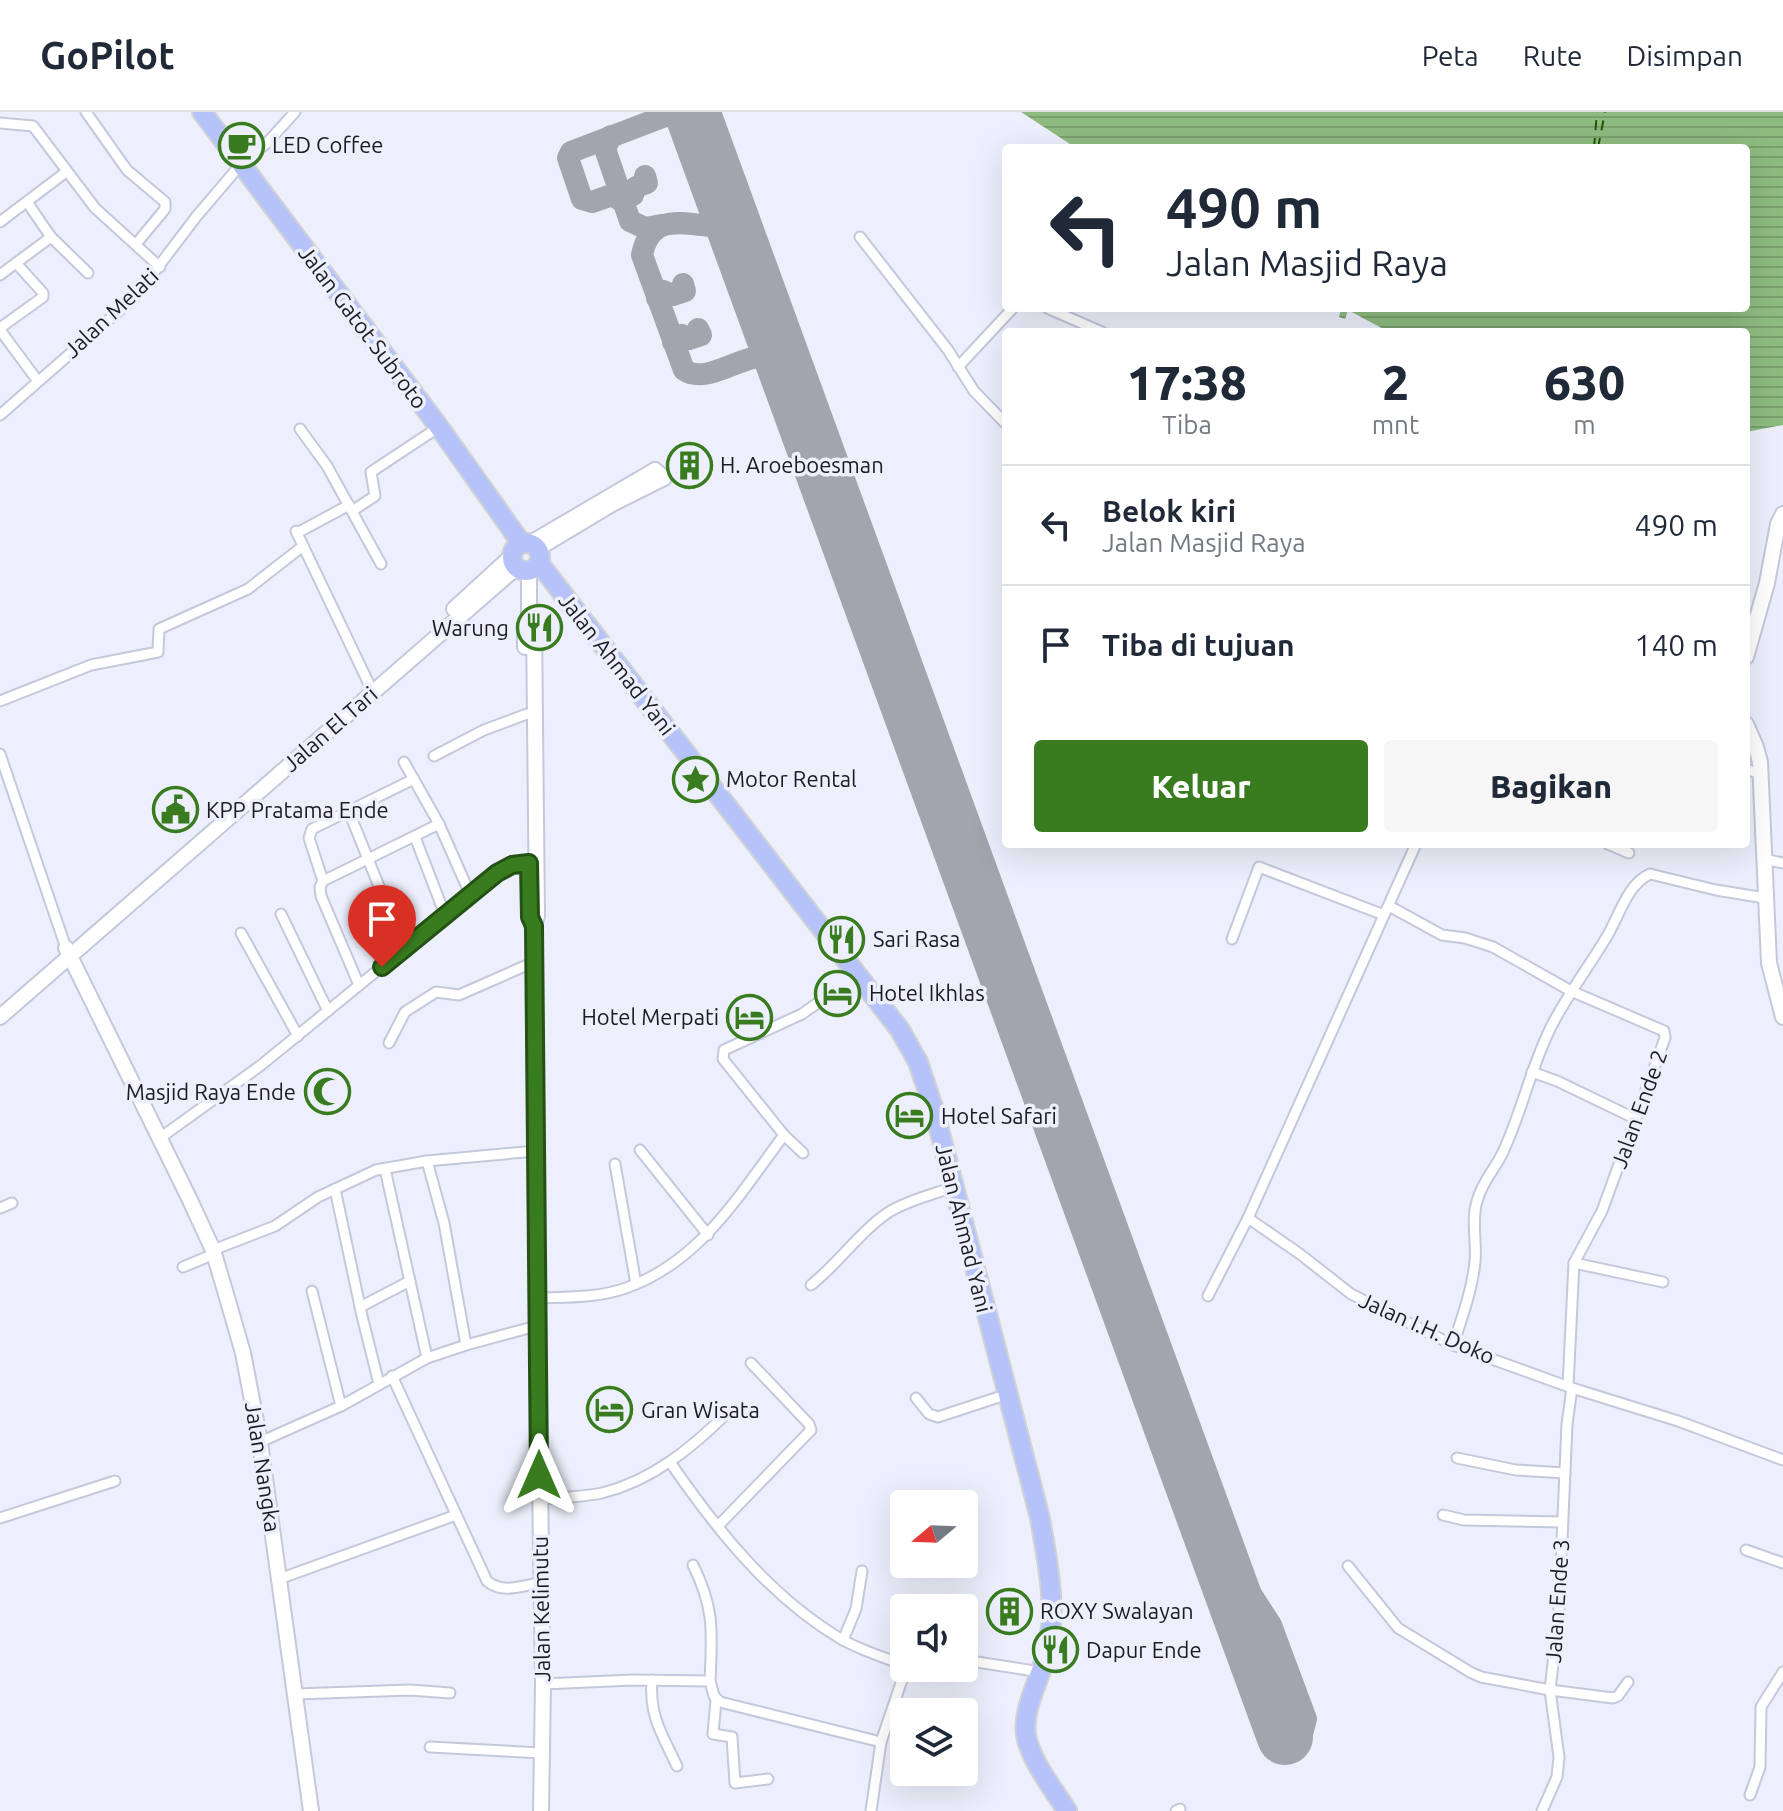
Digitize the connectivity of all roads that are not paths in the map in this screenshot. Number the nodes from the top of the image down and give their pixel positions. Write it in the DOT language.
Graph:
graph roads {
  1 [pos="86,112"];
  2 [pos="202,112"];
  3 [pos="295,112"];
  4 [pos="0,123"];
  5 [pos="241,164"];
  6 [pos="66,172"];
  7 [pos="27,202"];
  8 [pos="0,222"];
  9 [pos="51,237"];
  10 [pos="860,237"];
  11 [pos="136,244"];
  12 [pos="16,263"];
  13 [pos="160,267"];
  14 [pos="88,273"];
  15 [pos="0,275"];
  16 [pos="1009,312"];
  17 [pos="1054,312"];
  18 [pos="1081,328"];
  19 [pos="0,329"];
  20 [pos="958,367"];
  21 [pos="37,380"];
  22 [pos="0,415"];
  23 [pos="1002,420"];
  24 [pos="439,427"];
  25 [pos="300,429"];
  26 [pos="660,474"];
  27 [pos="350,508"];
  28 [pos="1783,514"];
  29 [pos="303,546"];
  30 [pos="526,556"];
  31 [pos="381,564"];
  32 [pos="529,618"];
  33 [pos="1750,643"];
  34 [pos="369,684"];
  35 [pos="0,701"];
  36 [pos="527,714"];
  37 [pos="1750,733"];
  38 [pos="0,754"];
  39 [pos="434,756"];
  40 [pos="291,758"];
  41 [pos="404,762"];
  42 [pos="1753,772"];
  43 [pos="414,779"];
  44 [pos="349,812"];
  45 [pos="439,824"];
  46 [pos="415,837"];
  47 [pos="1414,848"];
  48 [pos="1617,848"];
  49 [pos="1629,853"];
  50 [pos="1763,859"];
  51 [pos="367,861"];
  52 [pos="533,862"];
  53 [pos="1783,863"];
  54 [pos="323,881"];
  55 [pos="470,894"];
  56 [pos="1765,898"];
  57 [pos="1386,911"];
  58 [pos="281,914"];
  59 [pos="445,915"];
  60 [pos="241,933"];
  61 [pos="1232,939"];
  62 [pos="404,948"];
  63 [pos="68,952"];
  64 [pos="534,962"];
  65 [pos="857,975"];
  66 [pos="359,985"];
  67 [pos="1571,991"];
  68 [pos="0,1006"];
  69 [pos="328,1011"];
  70 [pos="0,1017"];
  71 [pos="1783,1017"];
  72 [pos="298,1036"];
  73 [pos="389,1043"];
  74 [pos="1532,1072"];
  75 [pos="1636,1119"];
  76 [pos="784,1135"];
  77 [pos="160,1138"];
  78 [pos="640,1150"];
  79 [pos="536,1151"];
  80 [pos="803,1153"];
  81 [pos="427,1161"];
  82 [pos="615,1164"];
  83 [pos="385,1169"];
  84 [pos="953,1187"];
  85 [pos="335,1189"];
  86 [pos="12,1203"];
  87 [pos="0,1208"];
  88 [pos="1248,1218"];
  89 [pos="708,1235"];
  90 [pos="213,1252"];
  91 [pos="1574,1263"];
  92 [pos="183,1267"];
  93 [pos="410,1281"];
  94 [pos="1663,1282"];
  95 [pos="636,1284"];
  96 [pos="811,1285"];
  97 [pos="312,1291"];
  98 [pos="1208,1296"];
  99 [pos="539,1298"];
  100 [pos="360,1307"];
  101 [pos="540,1325"];
  102 [pos="466,1345"];
  103 [pos="1453,1345"];
  104 [pos="427,1358"];
  105 [pos="751,1363"];
  106 [pos="392,1376"];
  107 [pos="379,1384"];
  108 [pos="1570,1387"];
  109 [pos="1008,1394"];
  110 [pos="916,1398"];
  111 [pos="341,1406"];
  112 [pos="727,1413"];
  113 [pos="260,1442"];
  114 [pos="1457,1458"];
  115 [pos="1783,1460"];
  116 [pos="670,1462"];
  117 [pos="1565,1473"];
  118 [pos="115,1481"];
  119 [pos="540,1499"];
  120 [pos="456,1515"];
  121 [pos="1443,1515"];
  122 [pos="0,1518"];
  123 [pos="1562,1522"];
  124 [pos="718,1526"];
  125 [pos="1746,1550"];
  126 [pos="1783,1563"];
  127 [pos="693,1565"];
  128 [pos="1348,1566"];
  129 [pos="862,1571"];
  130 [pos="279,1579"];
  131 [pos="539,1583"];
  132 [pos="843,1640"];
  133 [pos="890,1660"];
  134 [pos="978,1662"];
  135 [pos="1041,1672"];
  136 [pos="1783,1672"];
  137 [pos="652,1680"];
  138 [pos="710,1681"];
  139 [pos="900,1682"];
  140 [pos="1628,1682"];
  141 [pos="543,1684"];
  142 [pos="1550,1690"];
  143 [pos="450,1693"];
  144 [pos="296,1694"];
  145 [pos="716,1700"];
  146 [pos="881,1742"];
  147 [pos="430,1747"];
  148 [pos="541,1753"];
  149 [pos="677,1766"];
  150 [pos="768,1779"];
  151 [pos="1750,1795"];
  152 [pos="311,1811"];
  153 [pos="541,1811"];
  154 [pos="871,1811"];
  155 [pos="1067,1811"];
  156 [pos="1542,1811"];
  1 -- 11 [label="street"];
  2 -- 5 [label="highway, Jalan Gatot Subroto"];
  3 -- 5 [label="street, Jalan Melati"];
  4 -- 6 [label="street"];
  5 -- 13 [label="street, Jalan Melati"];
  5 -- 24 [label="highway, Jalan Gatot Subroto"];
  6 -- 7 [label="street"];
  6 -- 11 [label="street"];
  7 -- 8 [label="street"];
  7 -- 9 [label="street"];
  9 -- 12 [label="street"];
  9 -- 14 [label="street"];
  10 -- 20 [label="street"];
  11 -- 13 [label="street"];
  12 -- 15 [label="street"];
  12 -- 19 [label="street"];
  13 -- 21 [label="street, Jalan Melati"];
  16 -- 20 [label="street"];
  17 -- 18 [label="street"];
  19 -- 21 [label="street"];
  20 -- 23 [label="street"];
  21 -- 22 [label="street, Jalan Melati"];
  24 -- 27 [label="street"];
  24 -- 30 [label="highway, Jalan Gatot Subroto"];
  25 -- 27 [label="street"];
  26 -- 30 [label="street"];
  27 -- 29 [label="street"];
  27 -- 31 [label="street"];
  28 -- 33 [label="street"];
  29 -- 34 [label="street"];
  29 -- 35 [label="street"];
  30 -- 32 [label="street"];
  30 -- 34 [label="street, Jalan El Tari"];
  30 -- 40 [label="street, Jalan El Tari"];
  30 -- 65 [label="highway, Jalan Ahmad Yani"];
  32 -- 36 [label="street"];
  32 -- 52 [label="street"];
  34 -- 40 [label="street, Jalan El Tari"];
  36 -- 39 [label="street"];
  36 -- 52 [label="street"];
  37 -- 42 [label="street"];
  38 -- 63 [label="street"];
  40 -- 63 [label="street, Jalan El Tari"];
  41 -- 43 [label="street"];
  42 -- 50 [label="street"];
  43 -- 44 [label="street"];
  43 -- 45 [label="street"];
  44 -- 51 [label="street"];
  44 -- 54 [label="street"];
  45 -- 46 [label="street"];
  45 -- 55 [label="street"];
  46 -- 51 [label="street"];
  46 -- 59 [label="street"];
  47 -- 57 [label="street"];
  48 -- 49 [label="street"];
  50 -- 53 [label="street"];
  50 -- 56 [label="street"];
  51 -- 54 [label="street"];
  51 -- 62 [label="street"];
  52 -- 55 [label="street"];
  52 -- 64 [label="street, Jalan Kelimutu"];
  54 -- 66 [label="street"];
  55 -- 59 [label="street"];
  56 -- 67 [label="street"];
  56 -- 71 [label="street"];
  57 -- 61 [label="street, Jalan Ende 2"];
  57 -- 67 [label="street, Jalan Ende 2"];
  57 -- 88 [label="street"];
  58 -- 69 [label="street"];
  59 -- 62 [label="street"];
  60 -- 72 [label="street"];
  62 -- 66 [label="street"];
  63 -- 68 [label="street, Jalan El Tari"];
  63 -- 70 [label="street, Jalan El Tari"];
  63 -- 77 [label="street, Jalan Nangka"];
  64 -- 73 [label="street"];
  64 -- 79 [label="street, Jalan Kelimutu"];
  65 -- 76 [label="street"];
  65 -- 84 [label="highway, Jalan Ahmad Yani"];
  66 -- 69 [label="street"];
  67 -- 74 [label="street"];
  67 -- 75 [label="street, Jalan Ende 2"];
  69 -- 72 [label="street"];
  72 -- 77 [label="street"];
  74 -- 75 [label="street"];
  74 -- 103 [label="street"];
  75 -- 91 [label="street, Jalan Ende 2"];
  76 -- 80 [label="street"];
  76 -- 89 [label="street"];
  77 -- 90 [label="street, Jalan Nangka"];
  78 -- 89 [label="street"];
  79 -- 81 [label="street"];
  79 -- 99 [label="street, Jalan Kelimutu"];
  81 -- 83 [label="street"];
  81 -- 102 [label="street"];
  82 -- 95 [label="street"];
  83 -- 85 [label="street"];
  83 -- 93 [label="street"];
  84 -- 96 [label="street"];
  84 -- 109 [label="highway, Jalan Ahmad Yani"];
  85 -- 90 [label="street"];
  85 -- 100 [label="street"];
  86 -- 87 [label="street"];
  88 -- 98 [label="street"];
  88 -- 103 [label="street, Jalan I.H. Doko"];
  89 -- 95 [label="street"];
  90 -- 92 [label="street"];
  90 -- 113 [label="street, Jalan Nangka"];
  91 -- 94 [label="street"];
  91 -- 108 [label="street, Jalan Ende 2"];
  93 -- 100 [label="street"];
  93 -- 104 [label="street"];
  95 -- 99 [label="street"];
  97 -- 111 [label="street"];
  99 -- 101 [label="street, Jalan Kelimutu"];
  100 -- 107 [label="street"];
  101 -- 102 [label="street"];
  101 -- 119 [label="street, Jalan Kelimutu"];
  102 -- 104 [label="street"];
  103 -- 108 [label="street, Jalan I.H. Doko"];
  104 -- 106 [label="street"];
  105 -- 124 [label="street"];
  106 -- 107 [label="street"];
  106 -- 120 [label="street"];
  107 -- 111 [label="street"];
  108 -- 115 [label="street, Jalan I.H. Doko"];
  108 -- 117 [label="street, Jalan Ende 3"];
  109 -- 110 [label="street"];
  109 -- 135 [label="highway, Jalan Ahmad Yani"];
  111 -- 113 [label="street"];
  112 -- 116 [label="street"];
  113 -- 130 [label="street, Jalan Nangka"];
  114 -- 117 [label="street"];
  116 -- 119 [label="street"];
  116 -- 124 [label="street"];
  117 -- 123 [label="street, Jalan Ende 3"];
  118 -- 122 [label="street"];
  119 -- 131 [label="street, Jalan Kelimutu"];
  120 -- 130 [label="street"];
  120 -- 131 [label="street"];
  121 -- 123 [label="street"];
  123 -- 142 [label="street, Jalan Ende 3"];
  124 -- 132 [label="street"];
  125 -- 126 [label="street"];
  127 -- 138 [label="street"];
  128 -- 142 [label="street"];
  129 -- 132 [label="street"];
  130 -- 144 [label="street, Jalan Nangka"];
  131 -- 141 [label="street, Jalan Kelimutu"];
  132 -- 133 [label="street"];
  134 -- 135 [label="street"];
  135 -- 155 [label="highway, Jalan Ahmad Yani"];
  136 -- 151 [label="street"];
  137 -- 138 [label="street"];
  137 -- 141 [label="street"];
  137 -- 149 [label="street"];
  138 -- 145 [label="street"];
  139 -- 146 [label="street"];
  140 -- 142 [label="street"];
  141 -- 148 [label="street, Jalan Kelimutu"];
  142 -- 156 [label="street, Jalan Ende 3"];
  143 -- 144 [label="street"];
  144 -- 152 [label="street, Jalan Nangka"];
  145 -- 146 [label="street"];
  145 -- 150 [label="street"];
  146 -- 154 [label="street"];
  147 -- 148 [label="street"];
  148 -- 153 [label="street, Jalan Kelimutu"];
}
